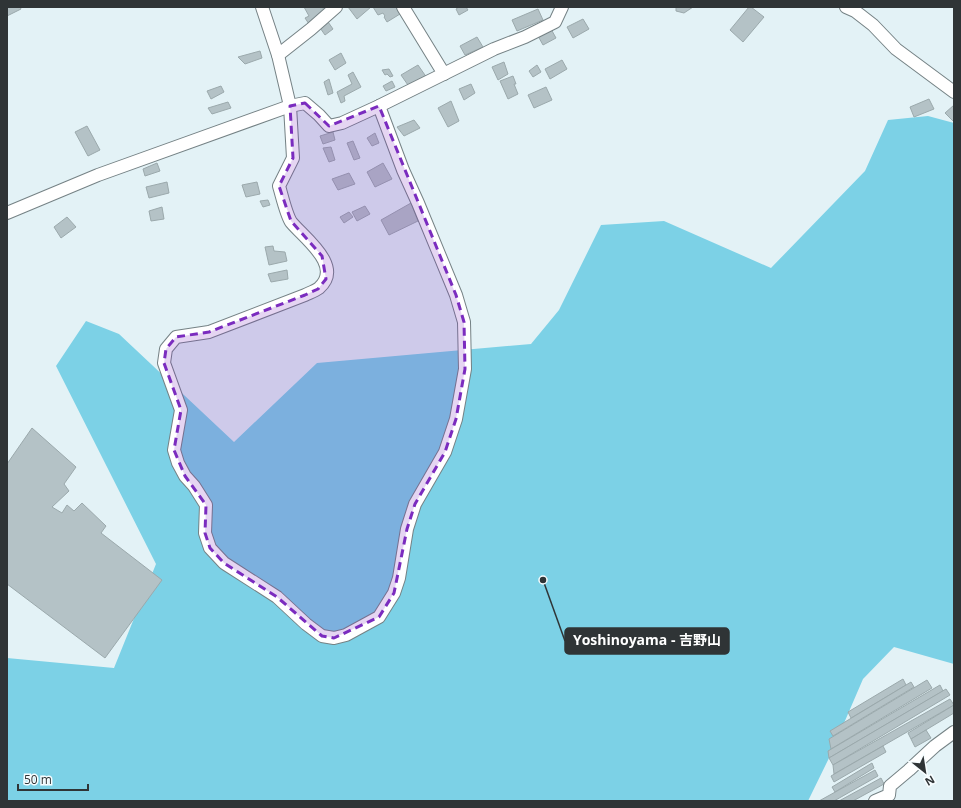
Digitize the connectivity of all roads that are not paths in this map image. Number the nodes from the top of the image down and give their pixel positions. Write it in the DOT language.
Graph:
graph roads {
  1 [pos="262,7"];
  2 [pos="336,7"];
  3 [pos="403,7"];
  4 [pos="562,7"];
  5 [pos="846,7"];
  6 [pos="278,55"];
  7 [pos="444,74"];
  8 [pos="954,92"];
  9 [pos="290,106"];
  10 [pos="379,106"];
  11 [pos="7,213"];
  12 [pos="954,732"];
  13 [pos="875,801"];
  1 -- 6 [label="street"];
  2 -- 6 [label="street"];
  3 -- 7 [label="street"];
  4 -- 7 [label="street"];
  5 -- 8 [label="street"];
  6 -- 9 [label="street"];
  7 -- 10 [label="street"];
  9 -- 10 [label="street"];
  9 -- 10 [label="street"];
  9 -- 11 [label="street"];
  12 -- 13 [label="street"];
}
